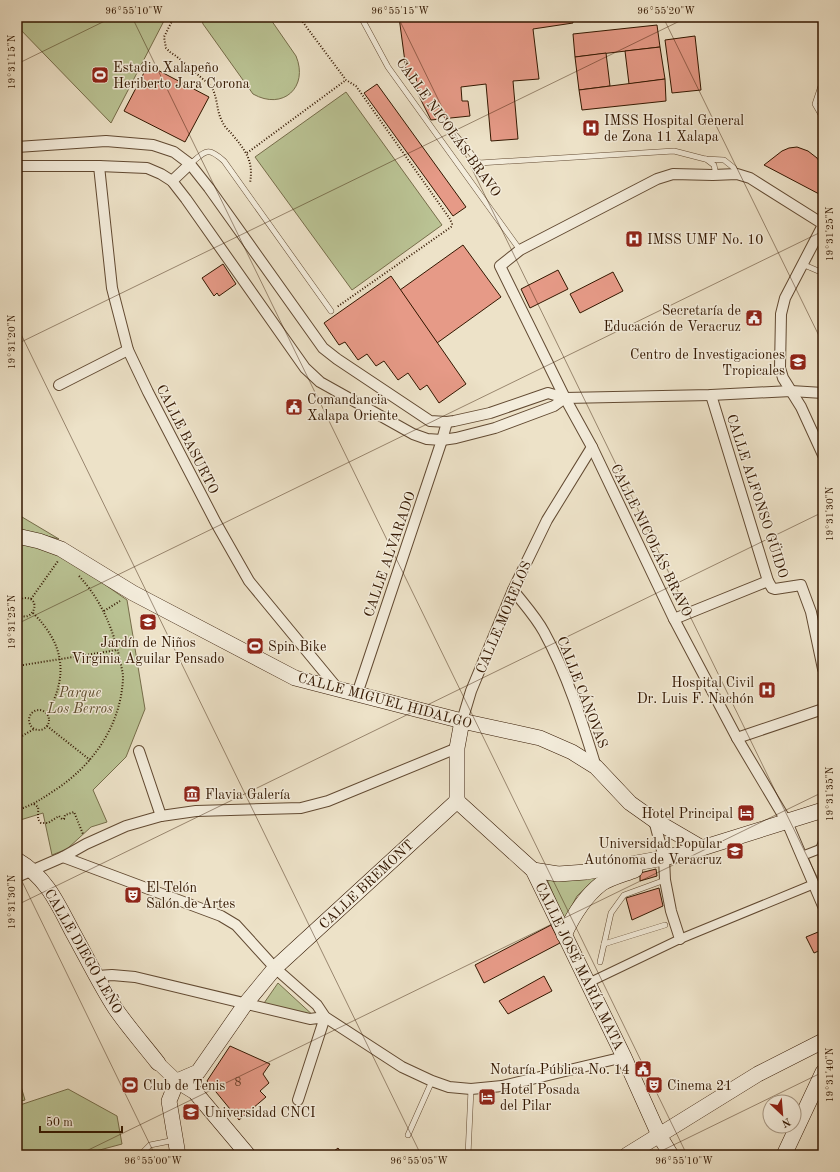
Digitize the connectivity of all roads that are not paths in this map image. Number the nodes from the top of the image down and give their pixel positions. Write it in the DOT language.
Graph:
graph roads {
  1 [pos="360,17"];
  2 [pos="817,17"];
  3 [pos="823,19"];
  4 [pos="823,84"];
  5 [pos="823,118"];
  6 [pos="442,119"];
  7 [pos="17,147"];
  8 [pos="705,159"];
  9 [pos="190,164"];
  10 [pos="17,166"];
  11 [pos="99,166"];
  12 [pos="737,174"];
  13 [pos="713,175"];
  14 [pos="172,181"];
  15 [pos="823,224"];
  16 [pos="520,250"];
  17 [pos="802,264"];
  18 [pos="823,273"];
  19 [pos="331,311"];
  20 [pos="128,350"];
  21 [pos="59,385"];
  22 [pos="791,391"];
  23 [pos="823,393"];
  24 [pos="711,395"];
  25 [pos="565,398"];
  26 [pos="447,422"];
  27 [pos="442,440"];
  28 [pos="592,447"];
  29 [pos="823,455"];
  30 [pos="17,536"];
  31 [pos="768,581"];
  32 [pos="513,590"];
  33 [pos="674,619"];
  34 [pos="823,669"];
  35 [pos="338,689"];
  36 [pos="356,694"];
  37 [pos="823,709"];
  38 [pos="462,721"];
  39 [pos="738,738"];
  40 [pos="457,748"];
  41 [pos="139,751"];
  42 [pos="596,767"];
  43 [pos="457,801"];
  44 [pos="822,814"];
  45 [pos="161,816"];
  46 [pos="654,820"];
  47 [pos="787,822"];
  48 [pos="823,842"];
  49 [pos="702,848"];
  50 [pos="802,856"];
  51 [pos="63,857"];
  52 [pos="664,858"];
  53 [pos="17,860"];
  54 [pos="33,870"];
  55 [pos="533,870"];
  56 [pos="17,877"];
  57 [pos="665,880"];
  58 [pos="814,884"];
  59 [pos="823,906"];
  60 [pos="665,926"];
  61 [pos="564,935"];
  62 [pos="680,939"];
  63 [pos="604,944"];
  64 [pos="600,962"];
  65 [pos="275,968"];
  66 [pos="97,976"];
  67 [pos="588,983"];
  68 [pos="246,1002"];
  69 [pos="325,1017"];
  70 [pos="823,1041"];
  71 [pos="624,1057"];
  72 [pos="158,1064"];
  73 [pos="823,1072"];
  74 [pos="177,1081"];
  75 [pos="432,1081"];
  76 [pos="471,1090"];
  77 [pos="298,1100"];
  78 [pos="408,1135"];
  79 [pos="659,1136"];
  80 [pos="176,1139"];
  81 [pos="140,1155"];
  82 [pos="178,1155"];
  83 [pos="248,1155"];
  84 [pos="468,1155"];
  85 [pos="627,1155"];
  86 [pos="671,1155"];
  87 [pos="784,1155"];
  1 -- 16 [label="lane, CALLE NICOLÁS BRAVO"];
  2 -- 3 [label="lane"];
  4 -- 5 [label="lane"];
  6 -- 8 [label="lane"];
  7 -- 9 [label="street"];
  8 -- 12 [label="lane"];
  8 -- 13 [label="lane"];
  9 -- 14 [label="street"];
  9 -- 19 [label="lane"];
  9 -- 26 [label="street"];
  10 -- 11 [label="street"];
  11 -- 14 [label="street"];
  11 -- 20 [label="street, CALLE BASURTO"];
  12 -- 13 [label="street"];
  12 -- 15 [label="street"];
  13 -- 16 [label="street"];
  14 -- 27 [label="street"];
  15 -- 17 [label="street"];
  16 -- 25 [label="street, CALLE NICOLÁS BRAVO"];
  17 -- 18 [label="lane"];
  17 -- 22 [label="street"];
  20 -- 21 [label="street"];
  20 -- 35 [label="street, CALLE BASURTO"];
  22 -- 23 [label="street"];
  22 -- 24 [label="street"];
  22 -- 29 [label="street"];
  24 -- 25 [label="street"];
  24 -- 31 [label="street, CALLE ALFONSO GÜIDO"];
  25 -- 26 [label="street"];
  25 -- 27 [label="street"];
  25 -- 28 [label="street, CALLE NICOLÁS BRAVO"];
  26 -- 27 [label="street, CALLE ALVARADO"];
  27 -- 36 [label="street, CALLE ALVARADO"];
  28 -- 32 [label="street, CALLE MORELOS"];
  28 -- 33 [label="street, CALLE NICOLÁS BRAVO"];
  30 -- 35 [label="main road, CALLE MIGUEL HIDALGO"];
  31 -- 33 [label="street"];
  31 -- 34 [label="street, CALLE ALFONSO GÜIDO"];
  32 -- 38 [label="street, CALLE MORELOS"];
  32 -- 42 [label="street, CALLE CÁNOVAS"];
  33 -- 39 [label="street, CALLE NICOLÁS BRAVO"];
  35 -- 36 [label="main road, CALLE MIGUEL HIDALGO"];
  36 -- 38 [label="main road, CALLE MIGUEL HIDALGO"];
  37 -- 39 [label="street"];
  38 -- 40 [label="main road, CALLE MORELOS"];
  38 -- 42 [label="main road, CALLE MIGUEL HIDALGO"];
  39 -- 47 [label="street, CALLE NICOLÁS BRAVO"];
  40 -- 43 [label="main road, CALLE MORELOS"];
  40 -- 45 [label="street"];
  41 -- 45 [label="street"];
  42 -- 46 [label="main road, CALLE MIGUEL HIDALGO"];
  43 -- 55 [label="main road, CALLE JOSÉ MARÍA MATA"];
  43 -- 65 [label="main road, CALLE BREMONT"];
  44 -- 47 [label="main road"];
  45 -- 51 [label="street"];
  46 -- 49 [label="main road, CALLE MIGUEL HIDALGO"];
  46 -- 52 [label="street"];
  47 -- 49 [label="main road"];
  47 -- 50 [label="street, CALLE NICOLÁS BRAVO"];
  48 -- 50 [label="street"];
  49 -- 52 [label="main road"];
  50 -- 58 [label="street, CALLE NICOLÁS BRAVO"];
  51 -- 54 [label="street"];
  51 -- 65 [label="street"];
  52 -- 55 [label="main road"];
  52 -- 57 [label="street"];
  52 -- 61 [label="main road"];
  53 -- 54 [label="main road, CALLE DIEGO LEÑO"];
  54 -- 56 [label="street"];
  54 -- 66 [label="main road, CALLE DIEGO LEÑO"];
  55 -- 61 [label="main road, CALLE JOSÉ MARÍA MATA"];
  57 -- 62 [label="street"];
  57 -- 63 [label="lane"];
  58 -- 59 [label="street, CALLE NICOLÁS BRAVO"];
  58 -- 62 [label="street"];
  60 -- 63 [label="lane"];
  61 -- 67 [label="main road, CALLE JOSÉ MARÍA MATA"];
  62 -- 67 [label="street"];
  63 -- 64 [label="lane"];
  65 -- 68 [label="main road, CALLE BREMONT"];
  65 -- 69 [label="street"];
  66 -- 68 [label="street"];
  66 -- 72 [label="main road, CALLE DIEGO LEÑO"];
  67 -- 71 [label="main road, CALLE JOSÉ MARÍA MATA"];
  68 -- 69 [label="street"];
  68 -- 74 [label="main road, CALLE BREMONT"];
  69 -- 75 [label="street"];
  69 -- 77 [label="street"];
  70 -- 79 [label="main road"];
  71 -- 76 [label="street"];
  71 -- 79 [label="main road, CALLE JOSÉ MARÍA MATA"];
  72 -- 74 [label="street, CALLE DIEGO LEÑO"];
  73 -- 87 [label="main road"];
  74 -- 80 [label="main road"];
  74 -- 83 [label="main road, CALLE DIEGO LEÑO"];
  75 -- 76 [label="street"];
  75 -- 78 [label="lane"];
  76 -- 84 [label="lane"];
  79 -- 85 [label="main road"];
  79 -- 86 [label="main road, CALLE JOSÉ MARÍA MATA"];
  80 -- 81 [label="lane"];
  80 -- 82 [label="main road"];
}
